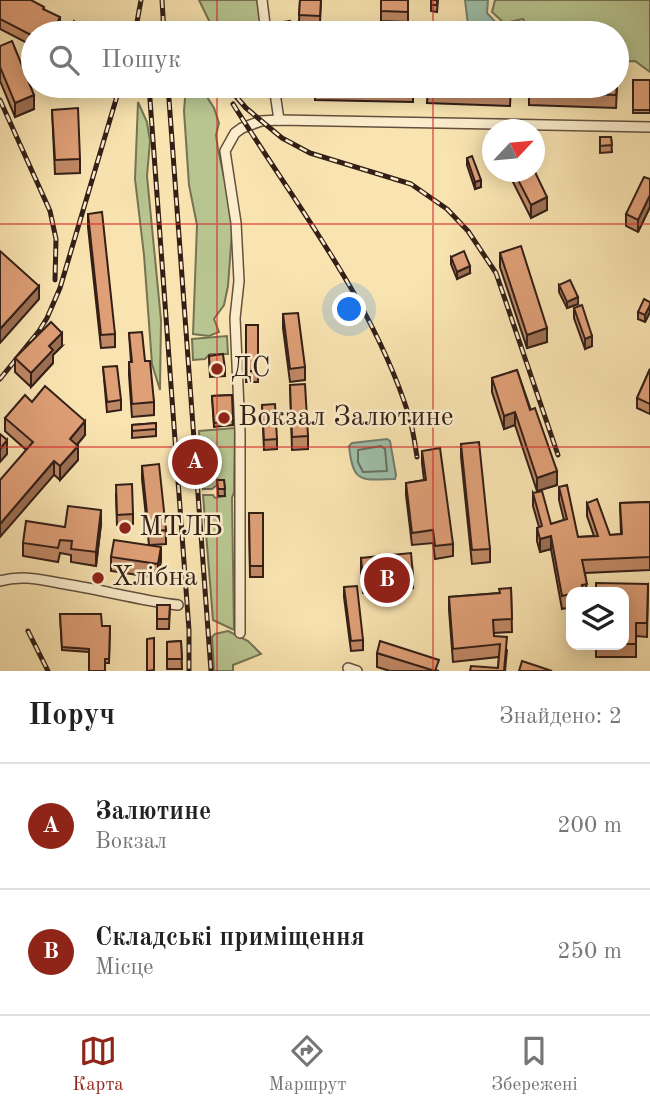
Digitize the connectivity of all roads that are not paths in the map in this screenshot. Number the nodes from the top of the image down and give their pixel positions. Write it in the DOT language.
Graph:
graph roads {
  1 [pos="262,0"];
  2 [pos="265,21"];
  3 [pos="276,98"];
  4 [pos="279,120"];
  5 [pos="650,127"];
  6 [pos="0,581"];
  7 [pos="178,605"];
  8 [pos="240,633"];
  1 -- 2 [label="street"];
  3 -- 4 [label="street"];
  4 -- 5 [label="street"];
  4 -- 8 [label="street"];
  6 -- 7 [label="street"];
}
